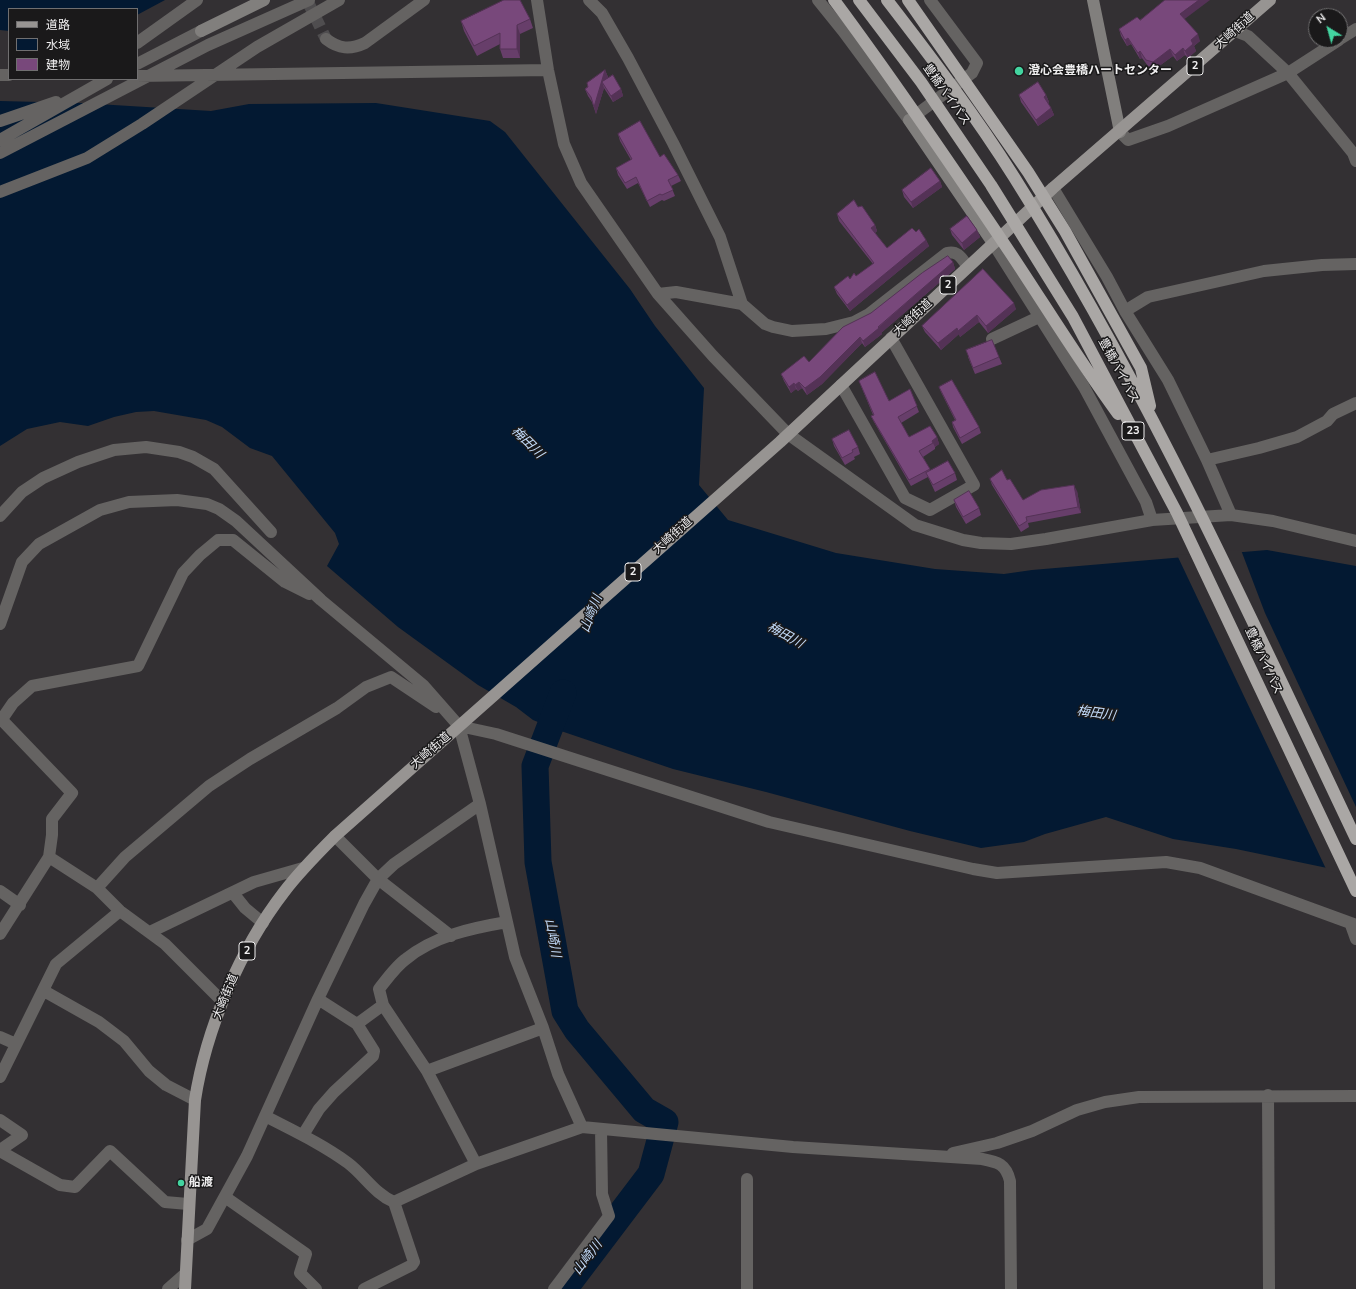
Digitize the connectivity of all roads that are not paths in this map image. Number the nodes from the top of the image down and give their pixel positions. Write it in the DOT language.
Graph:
graph roads {
  1 [pos="197,0"];
  2 [pos="264,0"];
  3 [pos="309,0"];
  4 [pos="339,0"];
  5 [pos="424,0"];
  6 [pos="590,0"];
  7 [pos="818,0"];
  8 [pos="834,0"];
  9 [pos="859,0"];
  10 [pos="887,0"];
  11 [pos="908,0"];
  12 [pos="930,0"];
  13 [pos="1092,0"];
  14 [pos="1270,0"];
  15 [pos="541,2"];
  16 [pos="1235,32"];
  17 [pos="326,39"];
  18 [pos="138,42"];
  19 [pos="1327,48"];
  20 [pos="138,63"];
  21 [pos="548,70"];
  22 [pos="1288,73"];
  23 [pos="138,76"];
  24 [pos="105,80"];
  25 [pos="82,92"];
  26 [pos="909,120"];
  27 [pos="0,121"];
  28 [pos="1120,132"];
  29 [pos="0,140"];
  30 [pos="0,153"];
  31 [pos="1355,155"];
  32 [pos="1053,188"];
  33 [pos="0,192"];
  34 [pos="993,243"];
  35 [pos="1356,264"];
  36 [pos="968,267"];
  37 [pos="658,294"];
  38 [pos="742,304"];
  39 [pos="1125,311"];
  40 [pos="1040,317"];
  41 [pos="891,338"];
  42 [pos="992,339"];
  43 [pos="841,385"];
  44 [pos="1356,403"];
  45 [pos="1154,421"];
  46 [pos="784,438"];
  47 [pos="1142,447"];
  48 [pos="1207,460"];
  49 [pos="1231,515"];
  50 [pos="0,516"];
  51 [pos="1152,520"];
  52 [pos="271,532"];
  53 [pos="1356,540"];
  54 [pos="321,600"];
  55 [pos="0,624"];
  56 [pos="1,719"];
  57 [pos="456,722"];
  58 [pos="480,804"];
  59 [pos="335,836"];
  60 [pos="1356,839"];
  61 [pos="49,857"];
  62 [pos="303,868"];
  63 [pos="378,879"];
  64 [pos="97,888"];
  65 [pos="0,891"];
  66 [pos="1356,891"];
  67 [pos="233,893"];
  68 [pos="20,904"];
  69 [pos="120,911"];
  70 [pos="507,922"];
  71 [pos="263,923"];
  72 [pos="1353,925"];
  73 [pos="150,932"];
  74 [pos="0,934"];
  75 [pos="451,936"];
  76 [pos="1356,939"];
  77 [pos="44,991"];
  78 [pos="318,999"];
  79 [pos="222,1002"];
  80 [pos="383,1005"];
  81 [pos="358,1024"];
  82 [pos="543,1028"];
  83 [pos="0,1037"];
  84 [pos="16,1044"];
  85 [pos="427,1070"];
  86 [pos="0,1077"];
  87 [pos="1268,1095"];
  88 [pos="1356,1096"];
  89 [pos="195,1100"];
  90 [pos="265,1116"];
  91 [pos="0,1120"];
  92 [pos="582,1127"];
  93 [pos="601,1129"];
  94 [pos="303,1135"];
  95 [pos="0,1151"];
  96 [pos="937,1156"];
  97 [pos="476,1164"];
  98 [pos="747,1179"];
  99 [pos="225,1197"];
  100 [pos="394,1202"];
  101 [pos="188,1204"];
  102 [pos="187,1240"];
  103 [pos="185,1274"];
  104 [pos="168,1289"];
  105 [pos="185,1289"];
  106 [pos="316,1289"];
  107 [pos="364,1289"];
  108 [pos="554,1289"];
  109 [pos="747,1289"];
  110 [pos="1011,1289"];
  111 [pos="1269,1289"];
  1 -- 18 [label="street"];
  2 -- 20 [label="street"];
  3 -- 30 [label="street"];
  4 -- 33 [label="street"];
  5 -- 17 [label="street"];
  6 -- 38 [label="street"];
  7 -- 26 [label="street"];
  8 -- 47 [label="highway, 23"];
  9 -- 47 [label="highway, 豊橋バイパス / 23"];
  10 -- 45 [label="highway, 豊橋バイパス / 23"];
  11 -- 45 [label="highway, 23"];
  12 -- 26 [label="street"];
  13 -- 28 [label="street"];
  14 -- 16 [label="main road, 大崎街道 / 2"];
  15 -- 21 [label="street"];
  16 -- 22 [label="street"];
  16 -- 28 [label="main road, 大崎街道 / 2"];
  19 -- 22 [label="street"];
  21 -- 23 [label="street"];
  21 -- 37 [label="street"];
  22 -- 28 [label="street"];
  22 -- 31 [label="street"];
  24 -- 25 [label="street"];
  25 -- 27 [label="street"];
  25 -- 29 [label="street"];
  26 -- 34 [label="street"];
  28 -- 32 [label="main road, 大崎街道 / 2"];
  32 -- 34 [label="main road, 大崎街道 / 2"];
  32 -- 39 [label="street"];
  34 -- 36 [label="main road, 大崎街道 / 2"];
  34 -- 40 [label="street"];
  35 -- 39 [label="street"];
  36 -- 38 [label="street"];
  36 -- 41 [label="main road, 大崎街道 / 2"];
  37 -- 38 [label="street"];
  37 -- 46 [label="street"];
  39 -- 48 [label="street"];
  40 -- 42 [label="street"];
  40 -- 51 [label="street"];
  41 -- 43 [label="main road, 大崎街道 / 2"];
  41 -- 43 [label="street"];
  43 -- 46 [label="main road, 大崎街道 / 2"];
  44 -- 48 [label="street"];
  45 -- 60 [label="highway, 豊橋バイパス / 23"];
  46 -- 51 [label="street"];
  46 -- 57 [label="main road, 大崎街道 / 2"];
  47 -- 66 [label="highway, 豊橋バイパス / 23"];
  48 -- 49 [label="street"];
  49 -- 51 [label="street"];
  49 -- 53 [label="street"];
  50 -- 52 [label="street"];
  54 -- 55 [label="street"];
  54 -- 56 [label="street"];
  54 -- 57 [label="street"];
  56 -- 61 [label="street"];
  57 -- 58 [label="street"];
  57 -- 59 [label="main road, 大崎街道 / 2"];
  57 -- 64 [label="street"];
  57 -- 72 [label="street"];
  58 -- 63 [label="street"];
  58 -- 70 [label="street"];
  59 -- 62 [label="main road, 大崎街道 / 2"];
  59 -- 63 [label="street"];
  61 -- 64 [label="street"];
  61 -- 68 [label="street"];
  62 -- 67 [label="street"];
  62 -- 71 [label="main road, 大崎街道 / 2"];
  63 -- 75 [label="street"];
  63 -- 78 [label="street"];
  64 -- 69 [label="street"];
  65 -- 68 [label="street"];
  67 -- 71 [label="street"];
  67 -- 73 [label="street"];
  68 -- 74 [label="street"];
  69 -- 73 [label="street"];
  69 -- 77 [label="street"];
  70 -- 75 [label="street"];
  70 -- 82 [label="street"];
  71 -- 79 [label="main road, 大崎街道 / 2"];
  72 -- 76 [label="street"];
  73 -- 79 [label="street"];
  75 -- 80 [label="street"];
  77 -- 84 [label="street"];
  77 -- 89 [label="street"];
  78 -- 81 [label="street"];
  78 -- 90 [label="street"];
  79 -- 89 [label="main road, 大崎街道 / 2"];
  80 -- 81 [label="street"];
  80 -- 85 [label="street"];
  81 -- 94 [label="street"];
  82 -- 85 [label="street"];
  82 -- 92 [label="street"];
  83 -- 84 [label="street"];
  84 -- 86 [label="street"];
  85 -- 97 [label="street"];
  87 -- 88 [label="street"];
  87 -- 96 [label="street"];
  87 -- 111 [label="street"];
  89 -- 101 [label="main road, 大崎街道 / 2"];
  90 -- 94 [label="street"];
  90 -- 99 [label="street"];
  91 -- 95 [label="street"];
  92 -- 93 [label="street"];
  92 -- 97 [label="street"];
  93 -- 96 [label="street"];
  93 -- 108 [label="street"];
  94 -- 100 [label="street"];
  95 -- 101 [label="street"];
  96 -- 110 [label="street"];
  97 -- 100 [label="street"];
  98 -- 109 [label="street"];
  99 -- 102 [label="street"];
  99 -- 106 [label="street"];
  100 -- 107 [label="street"];
  101 -- 102 [label="main road, 大崎街道 / 2"];
  102 -- 103 [label="main road, 大崎街道 / 2"];
  103 -- 104 [label="street"];
  103 -- 105 [label="main road, 大崎街道 / 2"];
}
